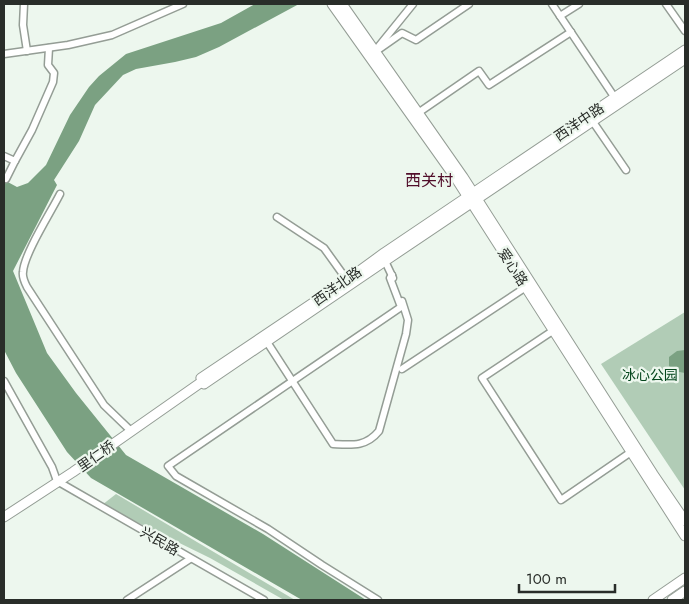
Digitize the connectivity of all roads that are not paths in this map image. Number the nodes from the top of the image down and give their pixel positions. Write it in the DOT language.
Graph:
graph roads {
  1 [pos="24,4"];
  2 [pos="183,4"];
  3 [pos="332,4"];
  4 [pos="342,4"];
  5 [pos="413,4"];
  6 [pos="469,4"];
  7 [pos="552,4"];
  8 [pos="579,4"];
  9 [pos="666,4"];
  10 [pos="560,16"];
  11 [pos="685,31"];
  12 [pos="570,32"];
  13 [pos="49,48"];
  14 [pos="685,50"];
  15 [pos="28,51"];
  16 [pos="4,54"];
  17 [pos="372,54"];
  18 [pos="685,59"];
  19 [pos="615,98"];
  20 [pos="418,113"];
  21 [pos="591,119"];
  22 [pos="4,156"];
  23 [pos="15,161"];
  24 [pos="626,170"];
  25 [pos="4,178"];
  26 [pos="60,194"];
  27 [pos="472,198"];
  28 [pos="277,217"];
  29 [pos="385,261"];
  30 [pos="392,275"];
  31 [pos="347,280"];
  32 [pos="526,287"];
  33 [pos="554,330"];
  34 [pos="267,342"];
  35 [pos="402,369"];
  36 [pos="4,381"];
  37 [pos="202,381"];
  38 [pos="292,381"];
  39 [pos="131,431"];
  40 [pos="119,440"];
  41 [pos="631,452"];
  42 [pos="57,482"];
  43 [pos="4,517"];
  44 [pos="685,521"];
  45 [pos="685,536"];
  46 [pos="190,558"];
  47 [pos="685,578"];
  48 [pos="685,591"];
  49 [pos="127,600"];
  50 [pos="264,600"];
  51 [pos="378,600"];
  52 [pos="653,600"];
  53 [pos="672,600"];
  1 -- 15 [label="street"];
  2 -- 13 [label="street"];
  3 -- 17 [label="main road, 爱心路"];
  4 -- 17 [label="main road, 爱心路"];
  5 -- 17 [label="street"];
  6 -- 17 [label="street"];
  7 -- 10 [label="street"];
  8 -- 10 [label="street"];
  9 -- 11 [label="street"];
  10 -- 12 [label="street"];
  12 -- 19 [label="street"];
  12 -- 20 [label="street"];
  13 -- 15 [label="street"];
  13 -- 23 [label="street"];
  14 -- 19 [label="main road, 西洋中路"];
  15 -- 16 [label="street"];
  17 -- 20 [label="main road, 爱心路"];
  17 -- 27 [label="main road, 爱心路"];
  18 -- 21 [label="main road, 西洋中路"];
  19 -- 21 [label="main road, 西洋中路"];
  20 -- 27 [label="main road, 爱心路"];
  21 -- 24 [label="street"];
  21 -- 27 [label="main road, 西洋中路"];
  22 -- 23 [label="street"];
  23 -- 25 [label="street"];
  26 -- 39 [label="street"];
  27 -- 29 [label="main road, 西洋北路"];
  27 -- 31 [label="main road, 西洋北路"];
  27 -- 32 [label="main road, 爱心路"];
  27 -- 44 [label="main road, 爱心路"];
  28 -- 31 [label="street"];
  29 -- 30 [label="street"];
  29 -- 34 [label="main road, 西洋北路"];
  30 -- 38 [label="street"];
  30 -- 38 [label="street"];
  31 -- 37 [label="main road, 西洋北路"];
  32 -- 33 [label="main road, 爱心路"];
  32 -- 35 [label="street"];
  33 -- 41 [label="main road, 爱心路"];
  33 -- 41 [label="street"];
  34 -- 37 [label="main road, 西洋北路"];
  34 -- 38 [label="street"];
  36 -- 42 [label="street"];
  37 -- 39 [label="main road, 西洋北路"];
  38 -- 51 [label="street"];
  39 -- 40 [label="main road, 西洋北路"];
  40 -- 42 [label="main road, 里仁桥"];
  41 -- 45 [label="main road, 爱心路"];
  42 -- 43 [label="main road"];
  42 -- 46 [label="street, 兴民路"];
  46 -- 49 [label="street"];
  46 -- 50 [label="street, 兴民路"];
  47 -- 52 [label="main road"];
  48 -- 53 [label="main road"];
}
